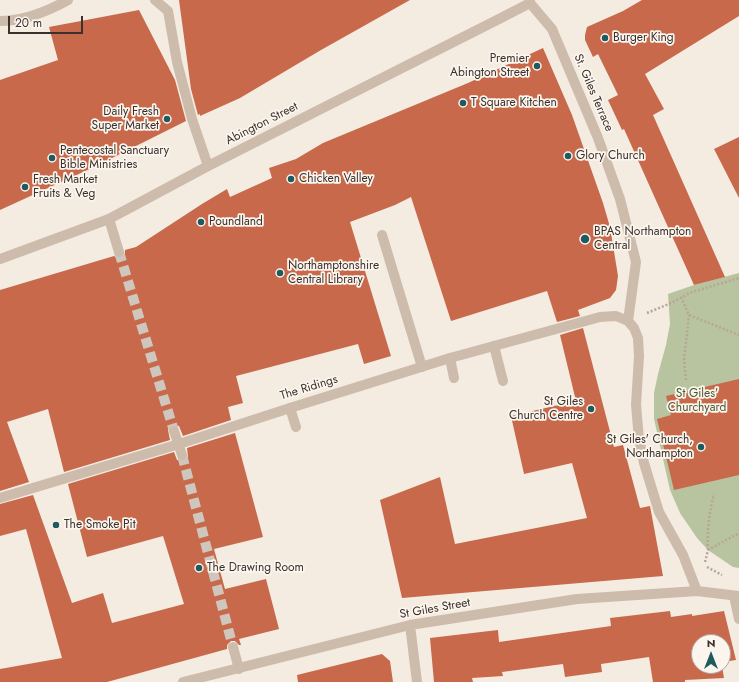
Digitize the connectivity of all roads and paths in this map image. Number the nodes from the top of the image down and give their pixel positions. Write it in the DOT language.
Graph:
graph roads {
  1 [pos="70,0"];
  2 [pos="155,0"];
  3 [pos="530,1"];
  4 [pos="0,21"];
  5 [pos="208,166"];
  6 [pos="109,220"];
  7 [pos="382,234"];
  8 [pos="119,252"];
  9 [pos="1,258"];
  10 [pos="739,278"];
  11 [pos="681,298"];
  12 [pos="689,315"];
  13 [pos="628,321"];
  14 [pos="739,335"];
  15 [pos="494,346"];
  16 [pos="450,358"];
  17 [pos="422,367"];
  18 [pos="454,378"];
  19 [pos="686,380"];
  20 [pos="503,381"];
  21 [pos="290,408"];
  22 [pos="296,427"];
  23 [pos="174,430"];
  24 [pos="179,444"];
  25 [pos="182,455"];
  26 [pos="714,494"];
  27 [pos="0,498"];
  28 [pos="739,533"];
  29 [pos="708,550"];
  30 [pos="697,591"];
  31 [pos="737,596"];
  32 [pos="739,618"];
  33 [pos="410,625"];
  34 [pos="233,647"];
  35 [pos="239,669"];
  36 [pos="183,682"];
  37 [pos="417,682"];
  1 -- 4 [label="street"];
  2 -- 5 [label="street"];
  3 -- 5 [label="street, Abington Street"];
  3 -- 13 [label="street, St. Giles Terrace"];
  5 -- 6 [label="street, Abington Street"];
  6 -- 8 [label="street"];
  6 -- 9 [label="street, Abington Street"];
  7 -- 17 [label="street"];
  10 -- 11 [label="path"];
  11 -- 12 [label="path"];
  11 -- 13 [label="path"];
  12 -- 14 [label="path"];
  12 -- 19 [label="path"];
  13 -- 15 [label="street, The Ridings"];
  13 -- 30 [label="street"];
  15 -- 16 [label="street, The Ridings"];
  15 -- 20 [label="street"];
  16 -- 17 [label="street, The Ridings"];
  16 -- 18 [label="street"];
  17 -- 21 [label="street, The Ridings"];
  21 -- 22 [label="street"];
  21 -- 24 [label="street, The Ridings"];
  23 -- 24 [label="street"];
  24 -- 25 [label="street"];
  24 -- 27 [label="street, The Ridings"];
  26 -- 29 [label="path"];
  28 -- 29 [label="path"];
  29 -- 30 [label="path"];
  30 -- 31 [label="street, St Giles Street"];
  30 -- 33 [label="street, St Giles Street"];
  31 -- 32 [label="street"];
  33 -- 35 [label="street, St Giles Street"];
  33 -- 37 [label="street"];
  34 -- 35 [label="street"];
  35 -- 36 [label="street, St Giles Street"];
}
